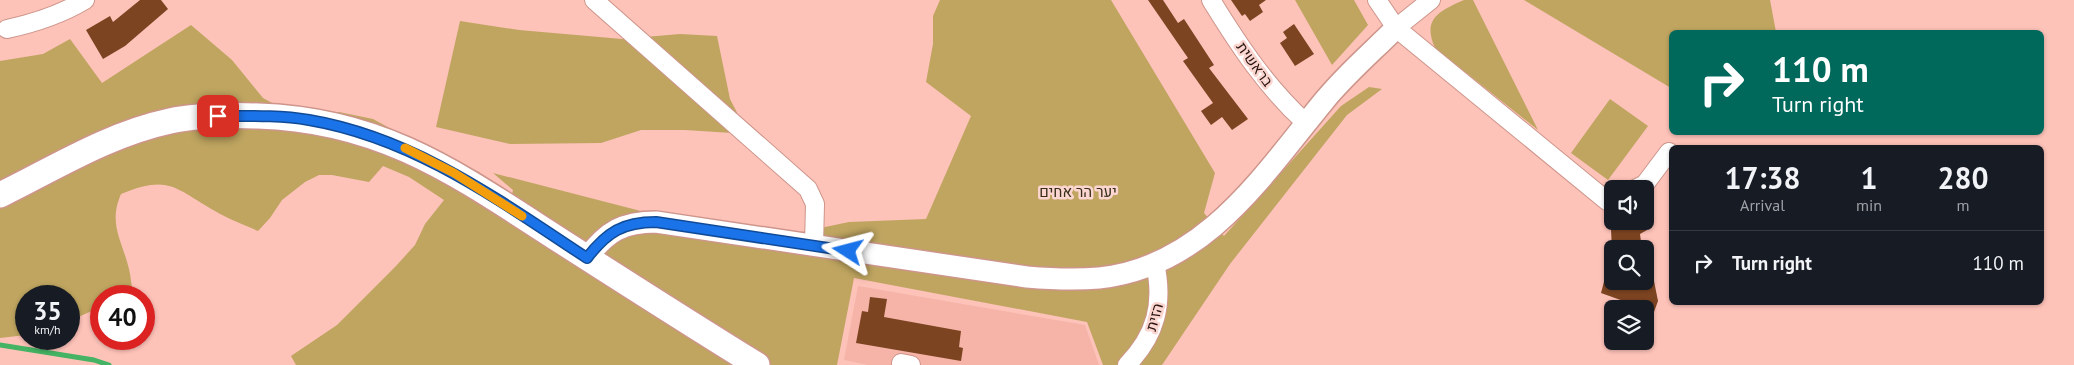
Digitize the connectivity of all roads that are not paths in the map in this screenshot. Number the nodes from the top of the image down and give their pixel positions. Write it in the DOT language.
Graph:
graph roads {
  1 [pos="85,0"];
  2 [pos="594,0"];
  3 [pos="1210,0"];
  4 [pos="1377,0"];
  5 [pos="1431,0"];
  6 [pos="1396,28"];
  7 [pos="7,29"];
  8 [pos="1306,123"];
  9 [pos="1669,152"];
  10 [pos="1648,180"];
  11 [pos="0,196"];
  12 [pos="1604,199"];
  13 [pos="814,246"];
  14 [pos="587,258"];
  15 [pos="1155,263"];
  16 [pos="756,365"];
  17 [pos="1127,365"];
  1 -- 7 [label="street"];
  2 -- 13 [label="street"];
  3 -- 8 [label="street, בראשית"];
  4 -- 6 [label="street"];
  5 -- 6 [label="street"];
  6 -- 8 [label="street"];
  6 -- 12 [label="street"];
  8 -- 15 [label="street"];
  9 -- 10 [label="street"];
  11 -- 14 [label="main road"];
  13 -- 14 [label="street"];
  13 -- 15 [label="street"];
  14 -- 16 [label="main road"];
  15 -- 17 [label="street, הזית"];
}
